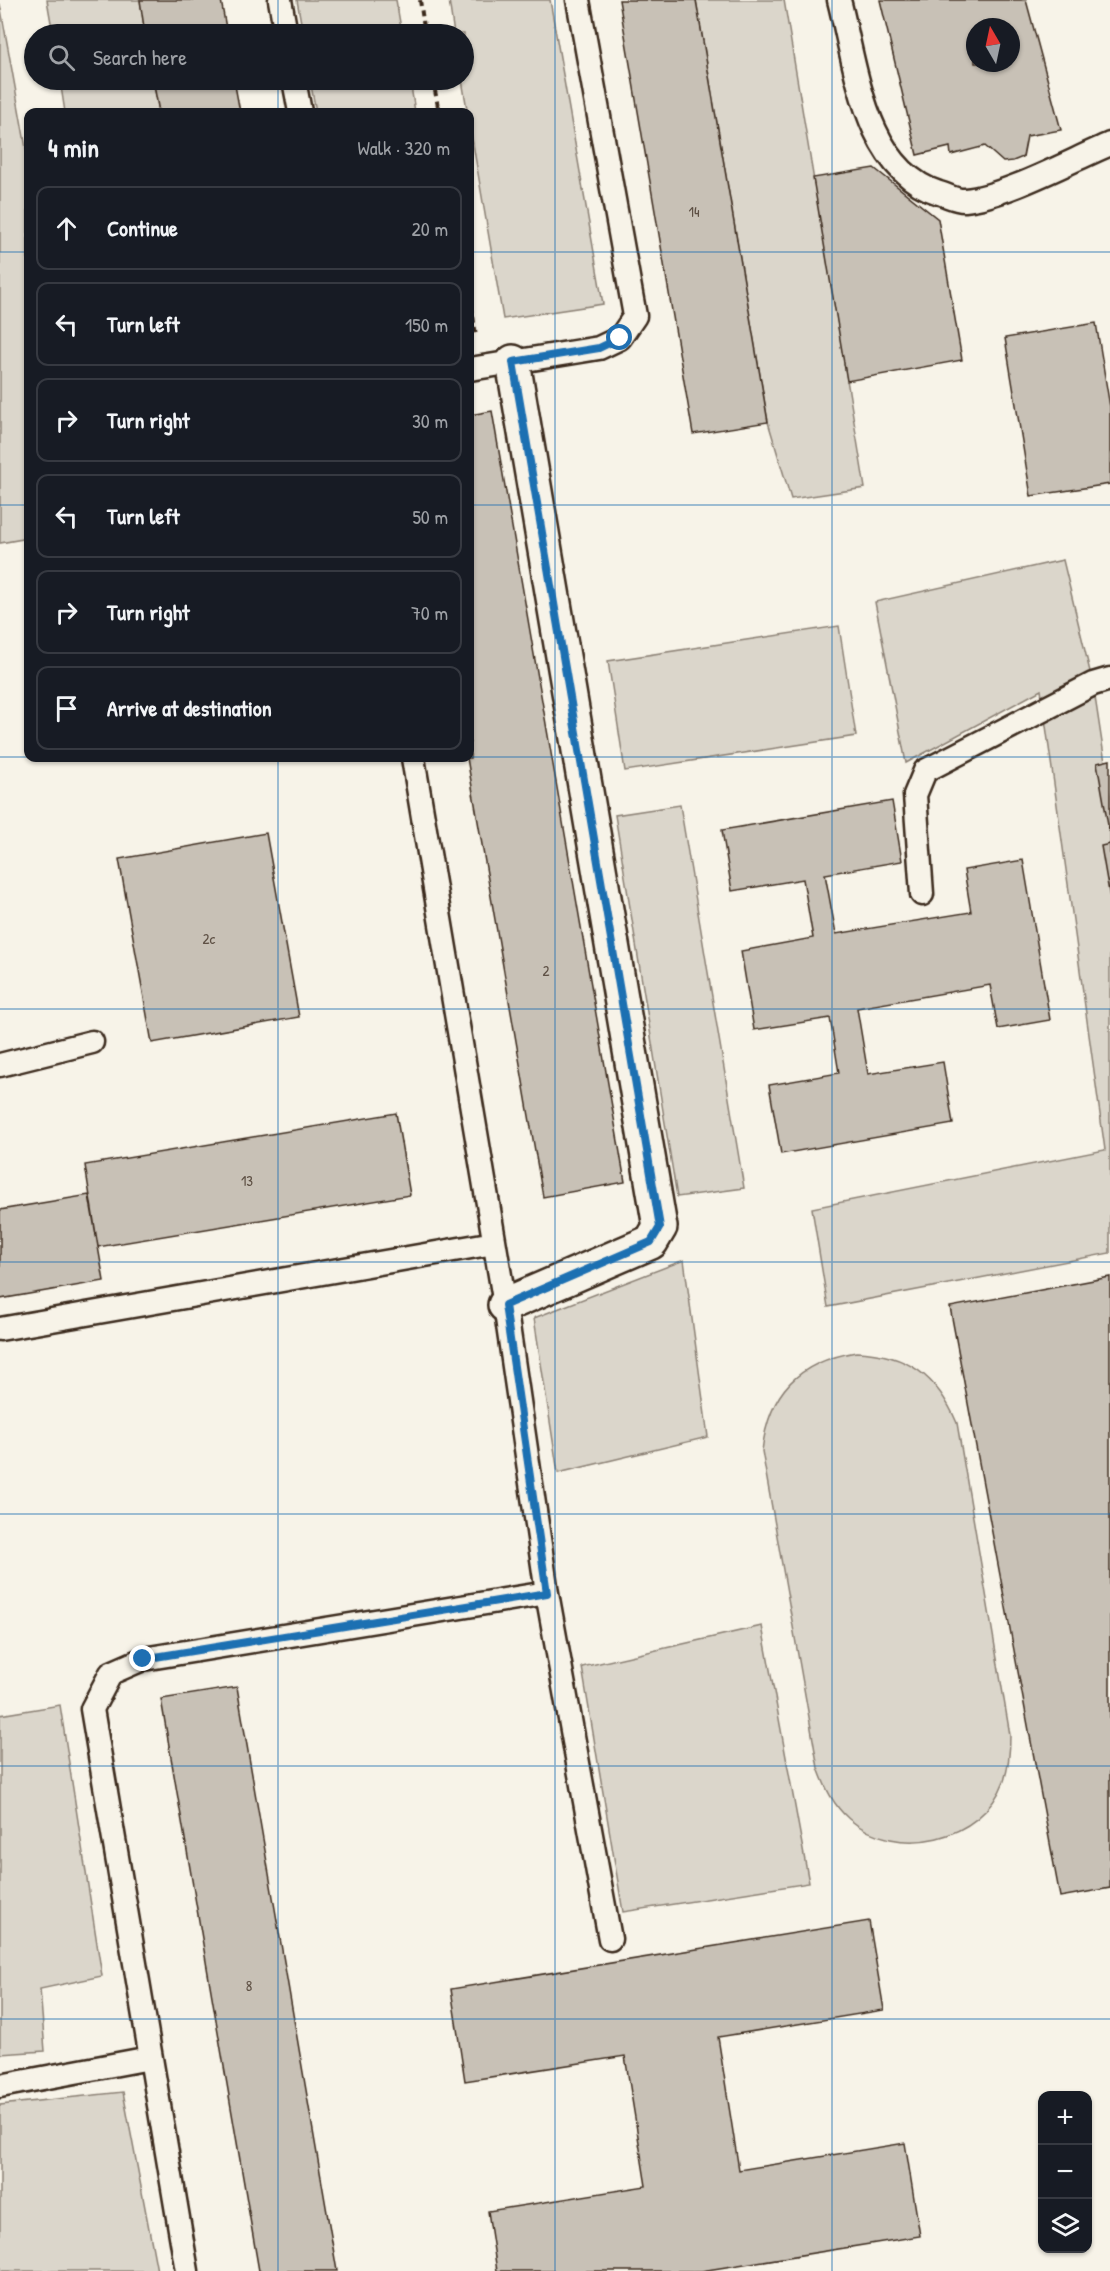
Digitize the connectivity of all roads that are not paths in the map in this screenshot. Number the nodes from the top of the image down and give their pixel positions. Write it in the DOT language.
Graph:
graph roads {
  1 [pos="280,0"];
  2 [pos="578,0"];
  3 [pos="838,0"];
  4 [pos="284,24"];
  5 [pos="296,90"];
  6 [pos="299,108"];
  7 [pos="1110,144"];
  8 [pos="488,366"];
  9 [pos="1110,679"];
  10 [pos="413,762"];
  11 [pos="922,894"];
  12 [pos="92,1042"];
  13 [pos="0,1065"];
  14 [pos="494,1243"];
  15 [pos="505,1305"];
  16 [pos="0,1329"];
  17 [pos="547,1593"];
  18 [pos="610,1939"];
  19 [pos="150,2058"];
  20 [pos="0,2086"];
  21 [pos="187,2271"];
  1 -- 4 [label="lane"];
  2 -- 8 [label="lane"];
  3 -- 7 [label="lane"];
  5 -- 6 [label="lane"];
  8 -- 15 [label="street"];
  9 -- 11 [label="lane"];
  10 -- 14 [label="lane"];
  12 -- 13 [label="lane"];
  14 -- 15 [label="lane"];
  14 -- 16 [label="lane"];
  15 -- 17 [label="lane"];
  17 -- 18 [label="lane"];
  17 -- 19 [label="lane"];
  19 -- 20 [label="lane"];
  19 -- 21 [label="lane"];
}
